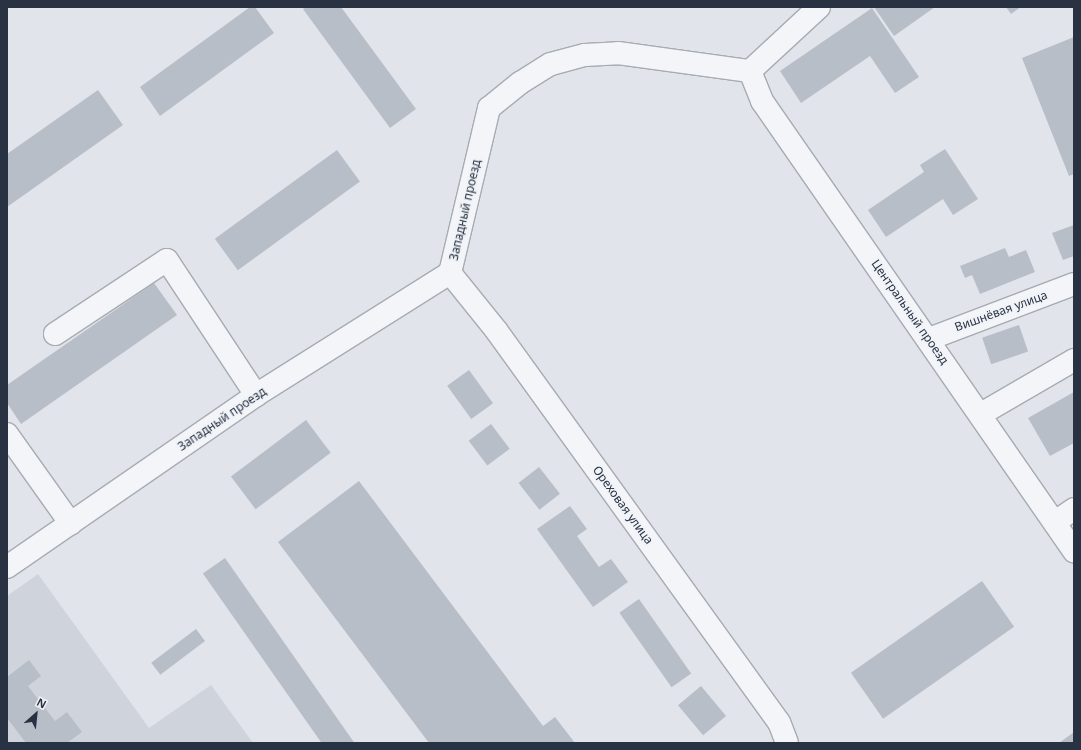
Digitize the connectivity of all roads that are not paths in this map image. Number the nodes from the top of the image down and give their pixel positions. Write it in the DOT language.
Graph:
graph roads {
  1 [pos="819,7"];
  2 [pos="750,71"];
  3 [pos="450,273"];
  4 [pos="1074,284"];
  5 [pos="55,334"];
  6 [pos="929,339"];
  7 [pos="1074,360"];
  8 [pos="256,395"];
  9 [pos="980,414"];
  10 [pos="7,434"];
  11 [pos="1074,509"];
  12 [pos="1055,522"];
  13 [pos="71,524"];
  14 [pos="1074,550"];
  15 [pos="7,567"];
  16 [pos="787,743"];
  1 -- 2 [label="street"];
  2 -- 3 [label="street, Западный проезд"];
  2 -- 6 [label="street, Центральный проезд"];
  3 -- 8 [label="street, Западный проезд"];
  3 -- 16 [label="street, Ореховая улица"];
  4 -- 6 [label="street, Вишнёвая улица"];
  5 -- 8 [label="street"];
  6 -- 9 [label="street, Центральный проезд"];
  7 -- 9 [label="street"];
  8 -- 13 [label="street, Западный проезд"];
  9 -- 12 [label="street, Центральный проезд"];
  10 -- 13 [label="street"];
  11 -- 12 [label="street"];
  12 -- 14 [label="street, Центральный проезд"];
  13 -- 15 [label="street, Западный проезд"];
}
